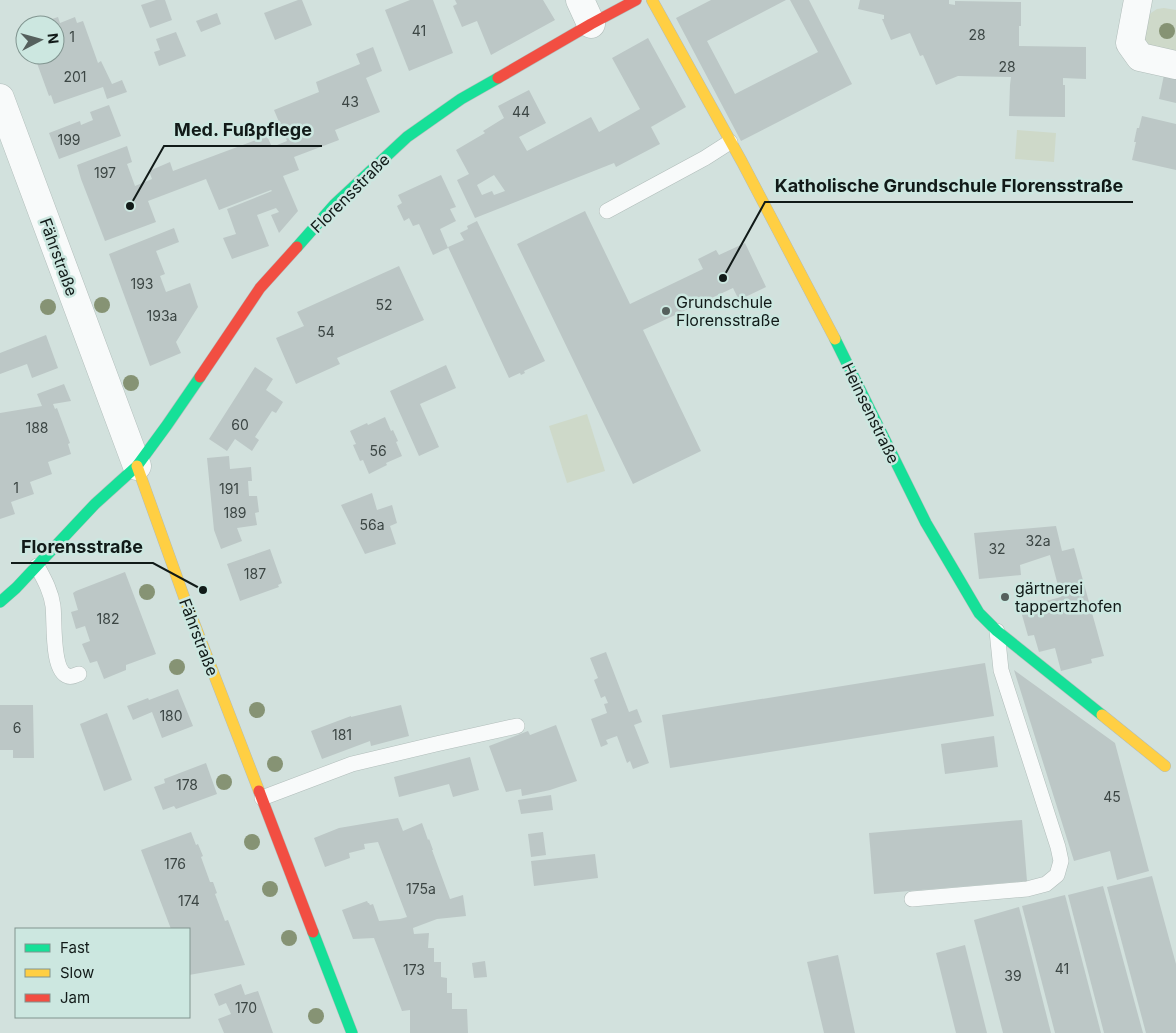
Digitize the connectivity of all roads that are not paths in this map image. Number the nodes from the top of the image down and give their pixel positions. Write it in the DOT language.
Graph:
graph roads {
  1 [pos="636,0"];
  2 [pos="652,0"];
  3 [pos="1138,0"];
  4 [pos="585,12"];
  5 [pos="1176,65"];
  6 [pos="0,98"];
  7 [pos="730,142"];
  8 [pos="606,212"];
  9 [pos="137,466"];
  10 [pos="37,566"];
  11 [pos="0,602"];
  12 [pos="997,632"];
  13 [pos="79,674"];
  14 [pos="517,726"];
  15 [pos="1166,766"];
  16 [pos="262,798"];
  17 [pos="912,899"];
  18 [pos="352,1033"];
  1 -- 4 [label="street, Florensstraße"];
  2 -- 7 [label="street, Heinsenstraße"];
  3 -- 5 [label="street"];
  4 -- 9 [label="street, Florensstraße"];
  6 -- 9 [label="street, Fährstraße"];
  7 -- 8 [label="lane"];
  7 -- 12 [label="street, Heinsenstraße"];
  9 -- 10 [label="street, Florensstraße"];
  9 -- 16 [label="street, Fährstraße"];
  10 -- 11 [label="street, Florensstraße"];
  10 -- 13 [label="lane"];
  12 -- 15 [label="street, Heinsenstraße"];
  12 -- 17 [label="lane"];
  14 -- 16 [label="lane"];
  16 -- 18 [label="street, Fährstraße"];
}
